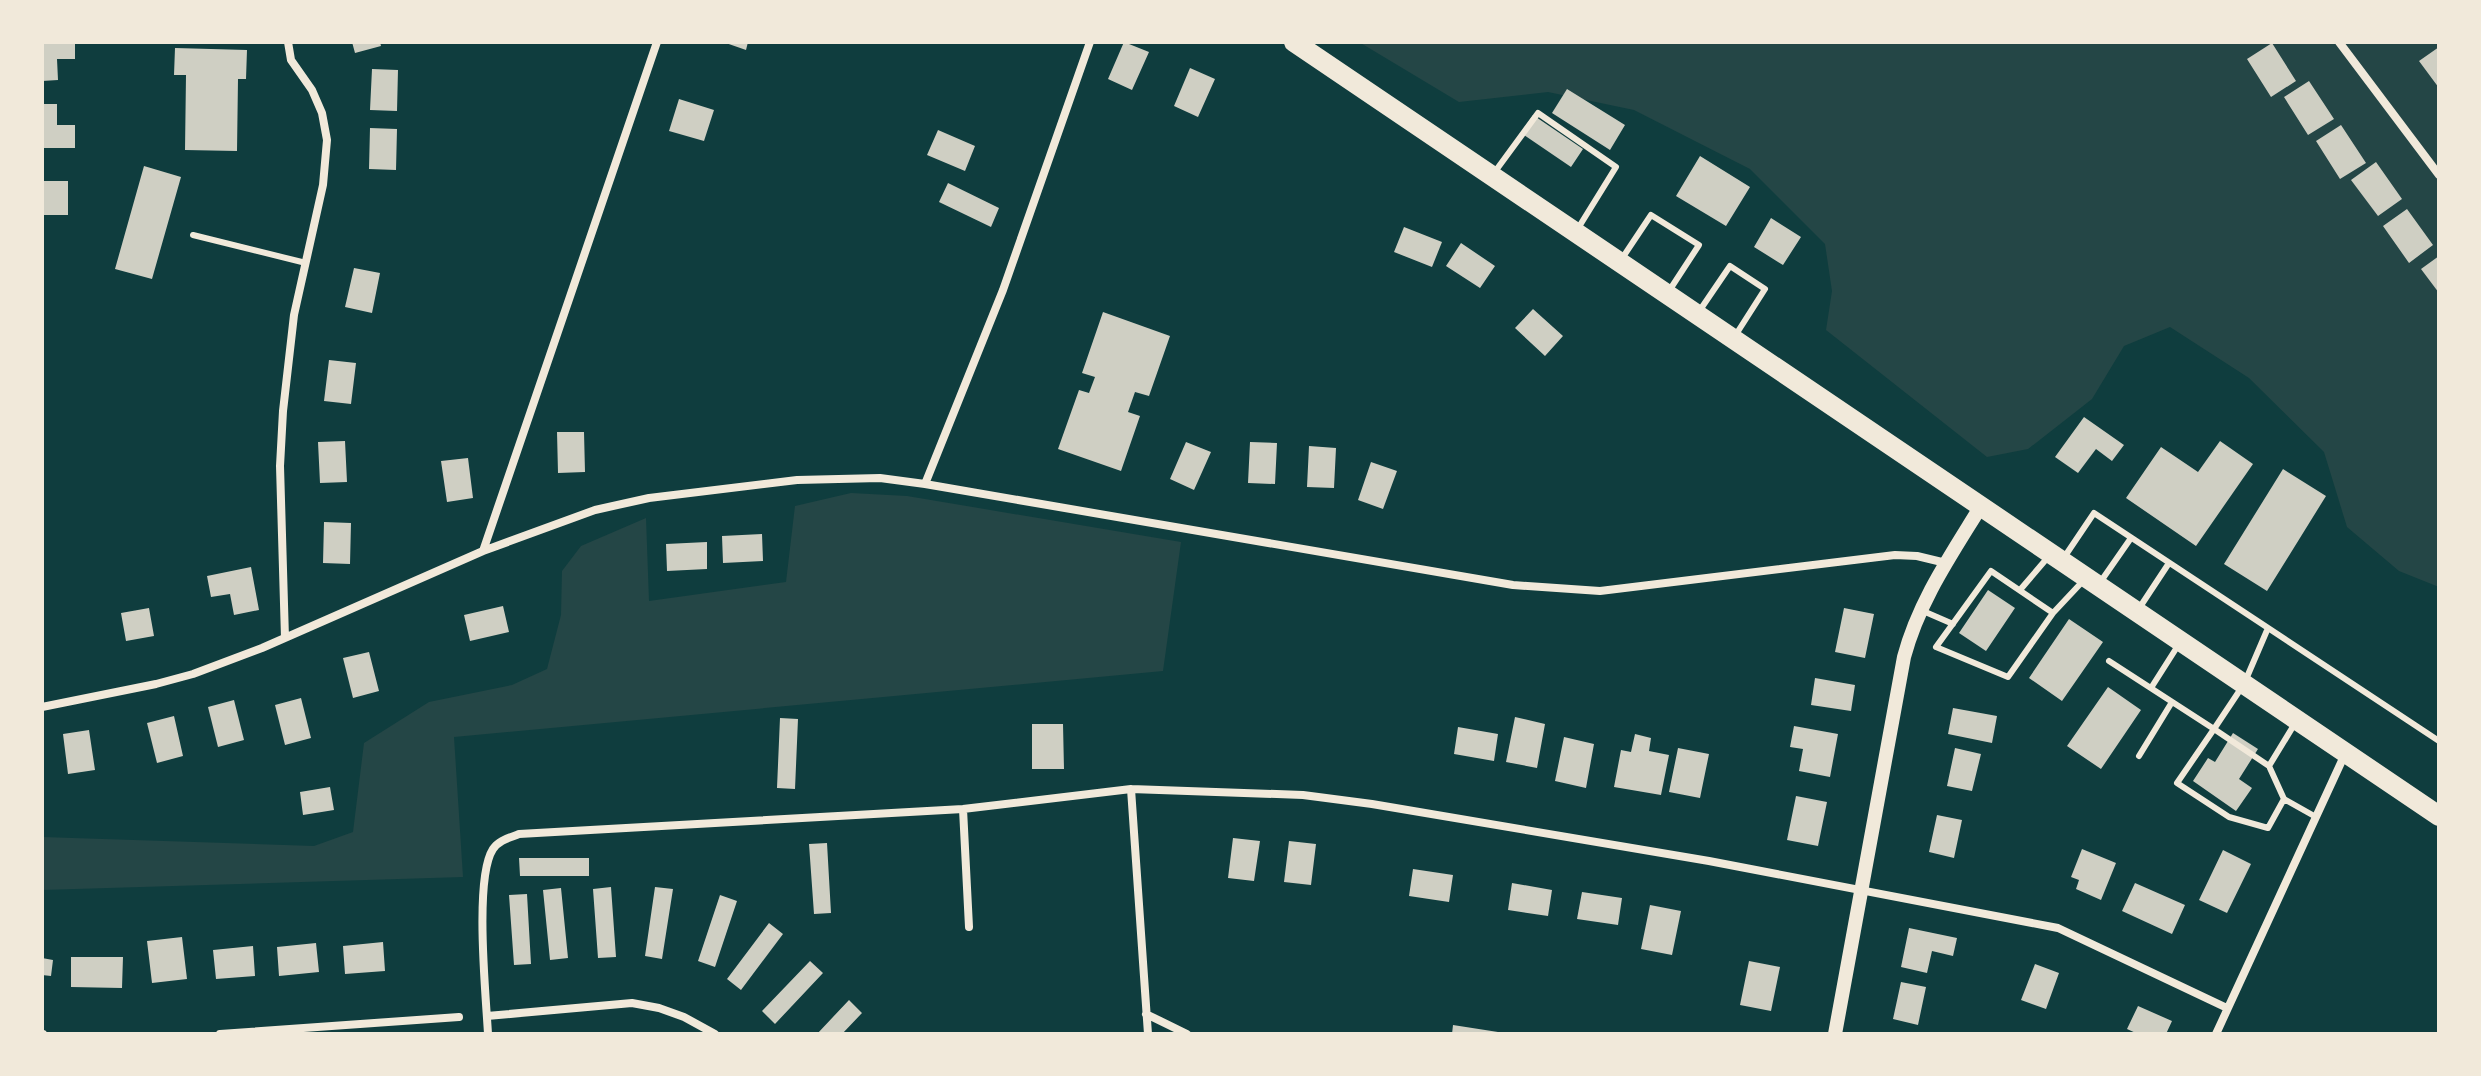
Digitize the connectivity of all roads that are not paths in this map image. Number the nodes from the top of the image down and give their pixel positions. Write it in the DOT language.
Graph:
graph roads {
  1 [pos="288,42"];
  2 [pos="657,42"];
  3 [pos="1090,42"];
  4 [pos="1294,42"];
  5 [pos="2339,42"];
  6 [pos="2439,175"];
  7 [pos="1492,176"];
  8 [pos="1576,232"];
  9 [pos="193,235"];
  10 [pos="1620,262"];
  11 [pos="306,263"];
  12 [pos="1667,294"];
  13 [pos="1697,314"];
  14 [pos="1733,339"];
  15 [pos="925,484"];
  16 [pos="1981,506"];
  17 [pos="2131,538"];
  18 [pos="483,551"];
  19 [pos="2056,557"];
  20 [pos="1946,563"];
  21 [pos="2169,563"];
  22 [pos="2092,582"];
  23 [pos="2020,590"];
  24 [pos="1920,610"];
  25 [pos="2137,612"];
  26 [pos="2053,613"];
  27 [pos="1953,624"];
  28 [pos="2268,628"];
  29 [pos="285,638"];
  30 [pos="2181,641"];
  31 [pos="2109,661"];
  32 [pos="2244,684"];
  33 [pos="2151,688"];
  34 [pos="2172,702"];
  35 [pos="42,707"];
  36 [pos="2297,720"];
  37 [pos="2214,729"];
  38 [pos="2439,741"];
  39 [pos="2346,753"];
  40 [pos="2139,756"];
  41 [pos="2269,766"];
  42 [pos="1131,789"];
  43 [pos="2284,799"];
  44 [pos="963,809"];
  45 [pos="2439,816"];
  46 [pos="2316,817"];
  47 [pos="1861,890"];
  48 [pos="969,927"];
  49 [pos="2227,1008"];
  50 [pos="1146,1014"];
  51 [pos="487,1016"];
  52 [pos="459,1017"];
  53 [pos="332,1030"];
  54 [pos="220,1034"];
  55 [pos="488,1034"];
  56 [pos="715,1034"];
  57 [pos="1148,1034"];
  58 [pos="1187,1034"];
  59 [pos="1835,1034"];
  60 [pos="2216,1034"];
  1 -- 11 [label="street"];
  2 -- 18 [label="street"];
  3 -- 15 [label="street"];
  4 -- 7 [label="main road"];
  5 -- 6 [label="street"];
  7 -- 8 [label="main road"];
  7 -- 8 [label="lane"];
  8 -- 10 [label="main road"];
  9 -- 11 [label="lane"];
  10 -- 12 [label="main road"];
  10 -- 12 [label="lane"];
  11 -- 29 [label="street"];
  12 -- 13 [label="main road"];
  13 -- 14 [label="main road"];
  13 -- 14 [label="lane"];
  14 -- 16 [label="main road"];
  15 -- 18 [label="street"];
  15 -- 20 [label="street"];
  16 -- 19 [label="main road"];
  16 -- 20 [label="street"];
  17 -- 19 [label="lane"];
  17 -- 21 [label="lane"];
  17 -- 22 [label="lane"];
  18 -- 29 [label="street"];
  19 -- 22 [label="main road"];
  19 -- 23 [label="lane"];
  20 -- 24 [label="street"];
  21 -- 25 [label="lane"];
  21 -- 28 [label="lane"];
  22 -- 25 [label="main road"];
  22 -- 26 [label="lane"];
  23 -- 26 [label="lane"];
  23 -- 27 [label="lane"];
  24 -- 27 [label="lane"];
  24 -- 47 [label="street"];
  25 -- 30 [label="main road"];
  26 -- 27 [label="lane"];
  28 -- 32 [label="lane"];
  28 -- 38 [label="lane"];
  29 -- 35 [label="street"];
  30 -- 32 [label="main road"];
  30 -- 33 [label="lane"];
  31 -- 33 [label="lane"];
  32 -- 36 [label="main road"];
  32 -- 37 [label="lane"];
  33 -- 34 [label="lane"];
  34 -- 37 [label="lane"];
  34 -- 40 [label="lane"];
  36 -- 39 [label="main road"];
  36 -- 41 [label="lane"];
  37 -- 41 [label="lane"];
  37 -- 43 [label="lane"];
  39 -- 45 [label="main road"];
  39 -- 46 [label="street"];
  41 -- 43 [label="lane"];
  42 -- 44 [label="street"];
  42 -- 47 [label="street"];
  42 -- 50 [label="street"];
  43 -- 46 [label="lane"];
  44 -- 48 [label="street"];
  44 -- 51 [label="street"];
  46 -- 49 [label="street"];
  47 -- 49 [label="street"];
  47 -- 59 [label="street"];
  49 -- 60 [label="street"];
  50 -- 57 [label="street"];
  50 -- 58 [label="street"];
  51 -- 55 [label="street"];
  51 -- 56 [label="street"];
  52 -- 53 [label="street"];
  53 -- 54 [label="street"];
}
